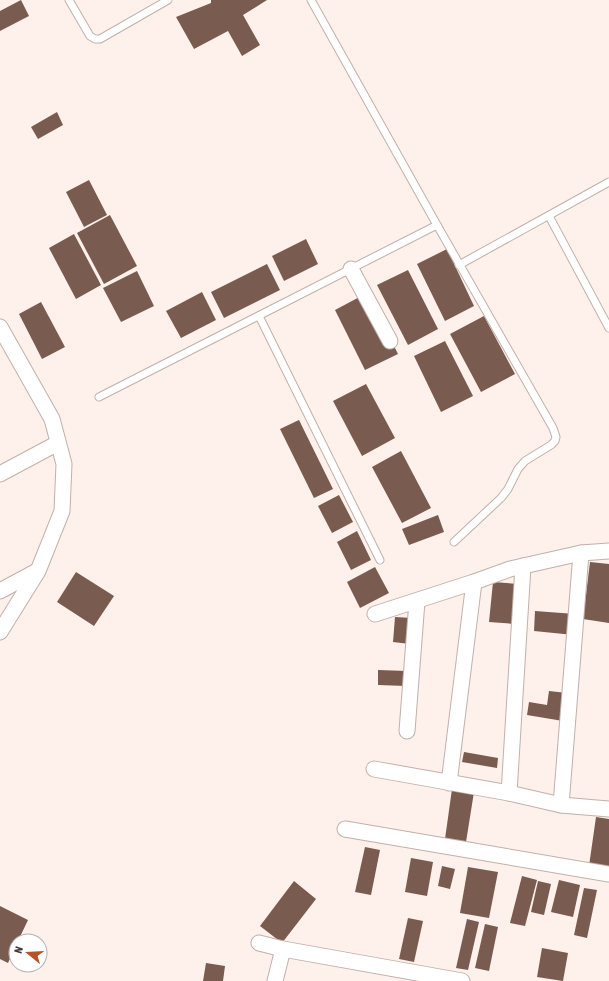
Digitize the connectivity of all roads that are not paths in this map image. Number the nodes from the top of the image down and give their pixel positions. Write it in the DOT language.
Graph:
graph roads {
  1 [pos="69,0"];
  2 [pos="168,0"];
  3 [pos="311,0"];
  4 [pos="609,182"];
  5 [pos="549,216"];
  6 [pos="437,225"];
  7 [pos="460,265"];
  8 [pos="351,269"];
  9 [pos="259,316"];
  10 [pos="0,327"];
  11 [pos="609,328"];
  12 [pos="390,341"];
  13 [pos="99,397"];
  14 [pos="58,443"];
  15 [pos="0,474"];
  16 [pos="454,542"];
  17 [pos="609,551"];
  18 [pos="580,552"];
  19 [pos="380,560"];
  20 [pos="523,566"];
  21 [pos="38,571"];
  22 [pos="474,582"];
  23 [pos="0,591"];
  24 [pos="417,601"];
  25 [pos="375,614"];
  26 [pos="0,632"];
  27 [pos="407,731"];
  28 [pos="374,769"];
  29 [pos="449,783"];
  30 [pos="509,793"];
  31 [pos="561,805"];
  32 [pos="609,808"];
  33 [pos="345,829"];
  34 [pos="609,874"];
  35 [pos="259,943"];
  36 [pos="283,949"];
  37 [pos="275,981"];
  38 [pos="462,981"];
  1 -- 2 [label="lane"];
  3 -- 6 [label="lane"];
  4 -- 5 [label="lane"];
  5 -- 7 [label="lane"];
  5 -- 11 [label="lane"];
  6 -- 7 [label="lane"];
  6 -- 8 [label="lane"];
  7 -- 16 [label="lane"];
  8 -- 9 [label="lane"];
  8 -- 12 [label="street"];
  9 -- 13 [label="lane"];
  9 -- 19 [label="lane"];
  10 -- 14 [label="street"];
  14 -- 15 [label="street"];
  14 -- 21 [label="street"];
  17 -- 18 [label="street"];
  18 -- 20 [label="street"];
  18 -- 31 [label="street"];
  20 -- 22 [label="street"];
  20 -- 30 [label="street"];
  21 -- 23 [label="street"];
  21 -- 26 [label="street"];
  22 -- 24 [label="street"];
  22 -- 29 [label="street"];
  24 -- 25 [label="street"];
  24 -- 27 [label="street"];
  28 -- 29 [label="street"];
  29 -- 30 [label="street"];
  30 -- 31 [label="street"];
  31 -- 32 [label="street"];
  33 -- 34 [label="street"];
  35 -- 36 [label="street"];
  36 -- 37 [label="street"];
  36 -- 38 [label="street"];
}
